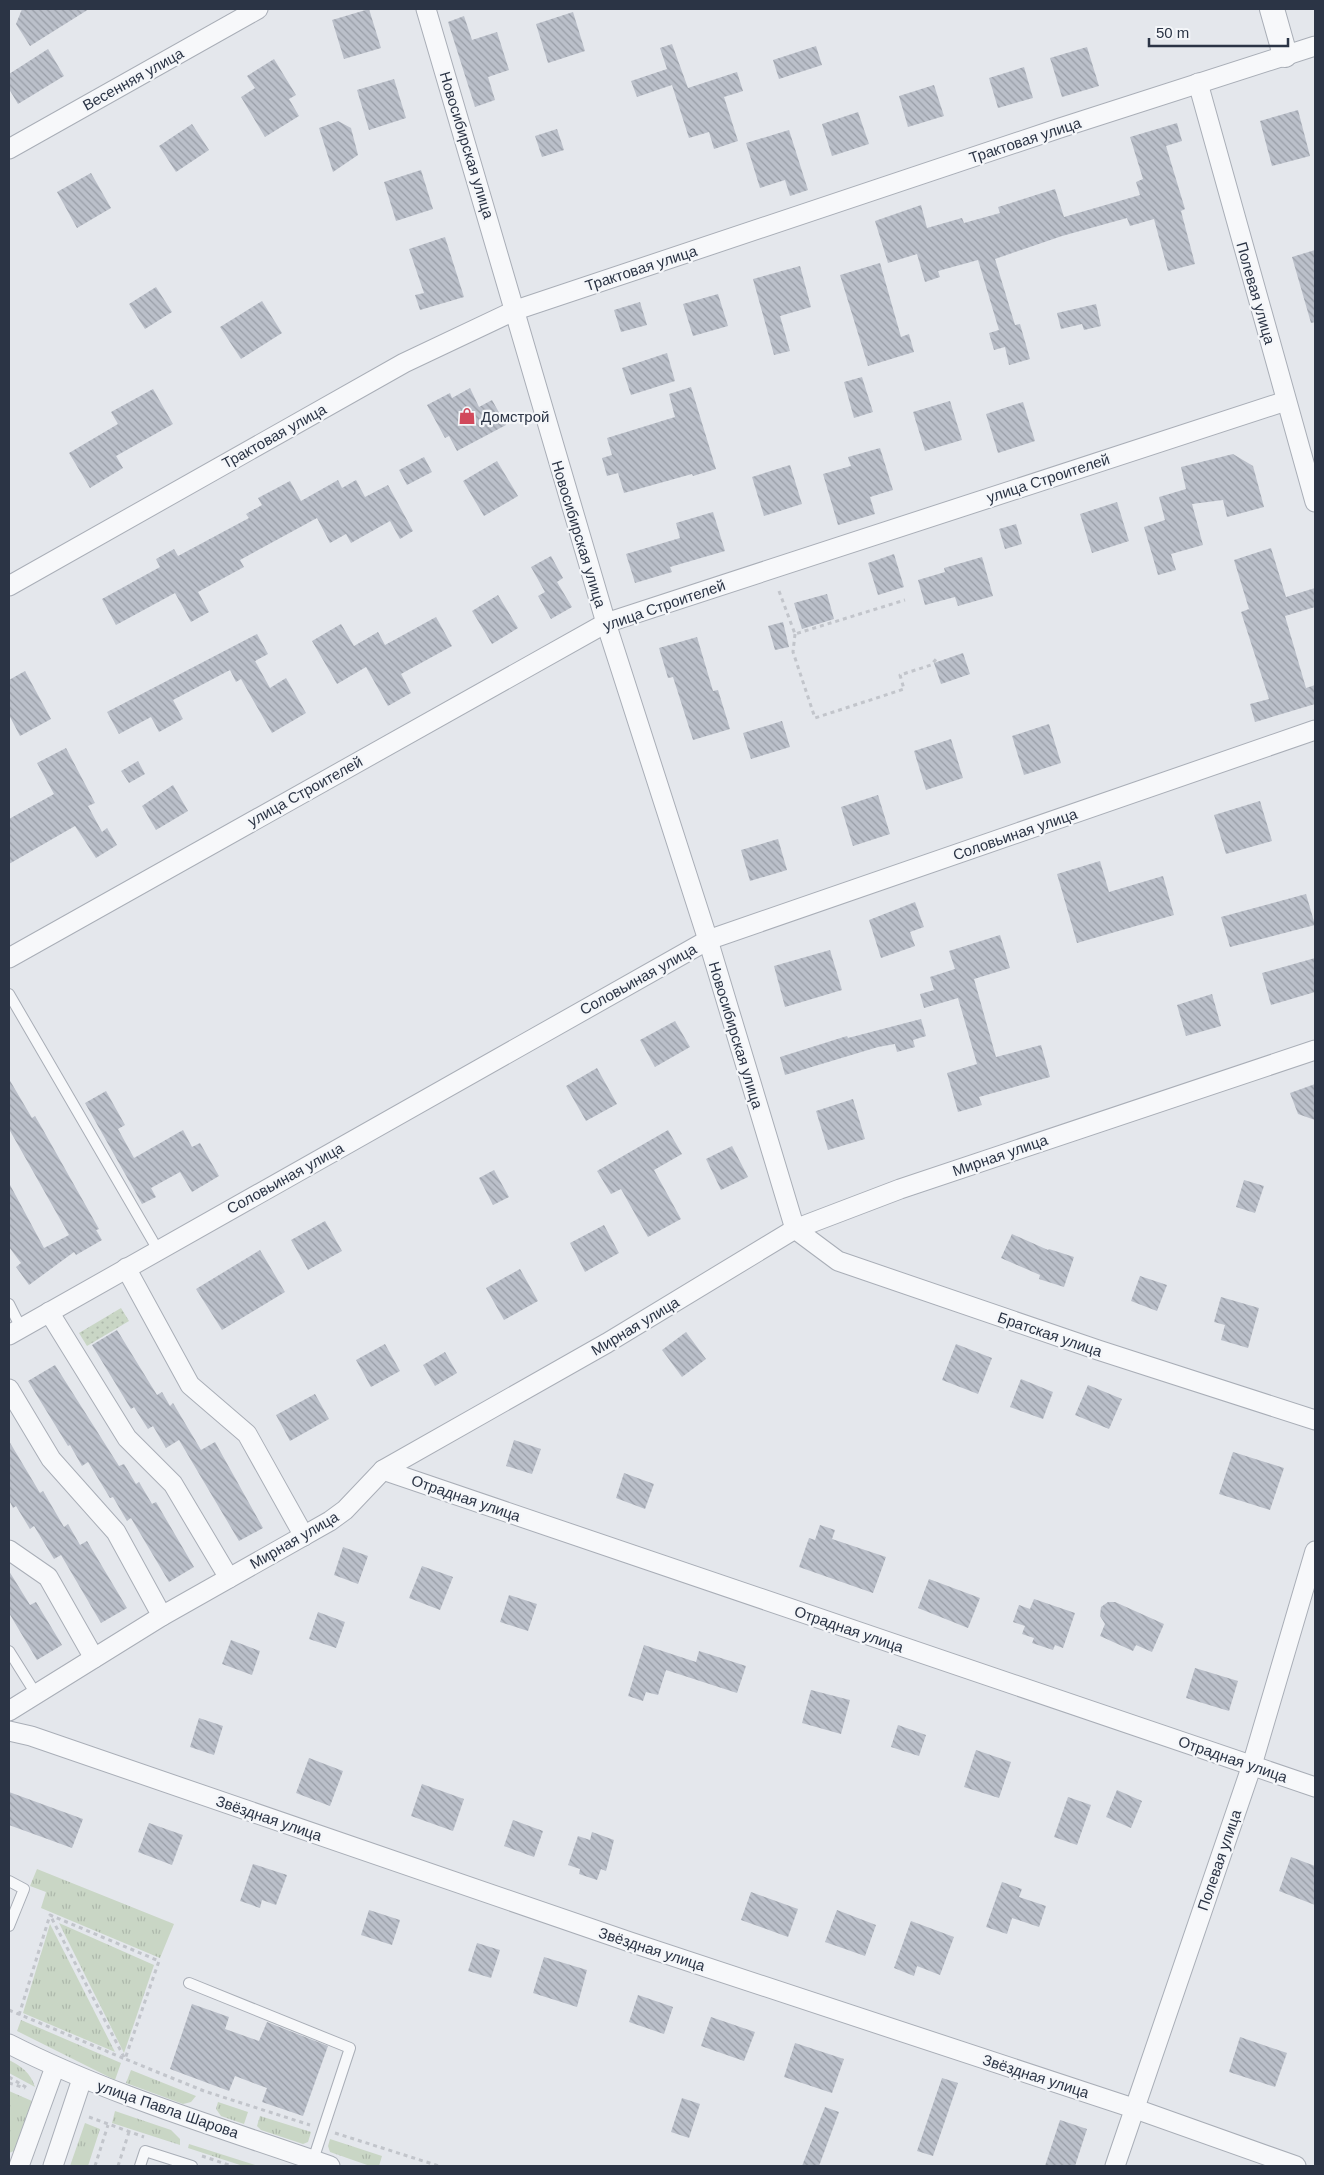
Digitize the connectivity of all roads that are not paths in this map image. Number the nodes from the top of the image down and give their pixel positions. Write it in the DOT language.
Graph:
graph roads {
  1 [pos="258,9"];
  2 [pos="426,9"];
  3 [pos="1272,9"];
  4 [pos="1315,46"];
  5 [pos="1286,55"];
  6 [pos="1198,83"];
  7 [pos="9,149"];
  8 [pos="516,310"];
  9 [pos="1286,401"];
  10 [pos="1315,502"];
  11 [pos="9,586"];
  12 [pos="606,623"];
  13 [pos="1315,730"];
  14 [pos="708,940"];
  15 [pos="9,958"];
  16 [pos="9,994"];
  17 [pos="1315,1050"];
  18 [pos="795,1229"];
  19 [pos="158,1250"];
  20 [pos="126,1268"];
  21 [pos="9,1304"];
  22 [pos="49,1312"];
  23 [pos="15,1332"];
  24 [pos="9,1389"];
  25 [pos="1315,1420"];
  26 [pos="383,1470"];
  27 [pos="304,1536"];
  28 [pos="9,1550"];
  29 [pos="1315,1551"];
  30 [pos="229,1578"];
  31 [pos="162,1616"];
  32 [pos="9,1652"];
  33 [pos="94,1658"];
  34 [pos="36,1694"];
  35 [pos="9,1711"];
  36 [pos="9,1731"];
  37 [pos="1252,1765"];
  38 [pos="1315,1787"];
  39 [pos="9,1881"];
  40 [pos="9,1926"];
  41 [pos="189,1983"];
  42 [pos="9,2044"];
  43 [pos="54,2067"];
  44 [pos="82,2079"];
  45 [pos="1133,2108"];
  46 [pos="321,2163"];
  47 [pos="20,2166"];
  48 [pos="53,2166"];
  49 [pos="140,2166"];
  50 [pos="192,2166"];
  51 [pos="1115,2166"];
  52 [pos="1296,2166"];
  1 -- 7 [label="street, Весенняя улица"];
  2 -- 8 [label="street, Новосибирская улица"];
  3 -- 5 [label="street"];
  4 -- 5 [label="street, Трактовая улица"];
  5 -- 6 [label="street, Трактовая улица"];
  6 -- 8 [label="street, Трактовая улица"];
  6 -- 9 [label="street, Полевая улица"];
  8 -- 11 [label="street, Трактовая улица"];
  8 -- 12 [label="street, Новосибирская улица"];
  9 -- 10 [label="street, Полевая улица"];
  9 -- 12 [label="street, улица Строителей"];
  12 -- 14 [label="street, Новосибирская улица"];
  12 -- 15 [label="street, улица Строителей"];
  13 -- 14 [label="street, Соловьиная улица"];
  14 -- 18 [label="street, Новосибирская улица"];
  14 -- 19 [label="street, Соловьиная улица"];
  16 -- 19 [label="lane"];
  17 -- 18 [label="street, Мирная улица"];
  18 -- 25 [label="street, Братская улица"];
  18 -- 26 [label="street, Мирная улица"];
  19 -- 20 [label="street, Соловьиная улица"];
  20 -- 22 [label="street, Соловьиная улица"];
  20 -- 27 [label="street"];
  21 -- 23 [label="lane"];
  22 -- 23 [label="street, Соловьиная улица"];
  22 -- 30 [label="street"];
  24 -- 31 [label="street"];
  26 -- 27 [label="street, Мирная улица"];
  26 -- 37 [label="street, Отрадная улица"];
  27 -- 30 [label="street, Мирная улица"];
  28 -- 33 [label="street"];
  29 -- 37 [label="street, Полевая улица"];
  30 -- 31 [label="street, Мирная улица"];
  31 -- 33 [label="street, Мирная улица"];
  32 -- 34 [label="lane"];
  33 -- 34 [label="street, Мирная улица"];
  34 -- 35 [label="street, Мирная улица"];
  36 -- 45 [label="street, Звёздная улица"];
  37 -- 38 [label="street, Отрадная улица"];
  37 -- 45 [label="street, Полевая улица"];
  39 -- 40 [label="lane"];
  41 -- 46 [label="lane"];
  42 -- 43 [label="street, улица Павла Шарова"];
  43 -- 44 [label="street, улица Павла Шарова"];
  43 -- 47 [label="street"];
  44 -- 46 [label="street, улица Павла Шарова"];
  44 -- 48 [label="street"];
  45 -- 51 [label="street, Полевая улица"];
  45 -- 52 [label="street, Звёздная улица"];
  49 -- 50 [label="lane"];
}
